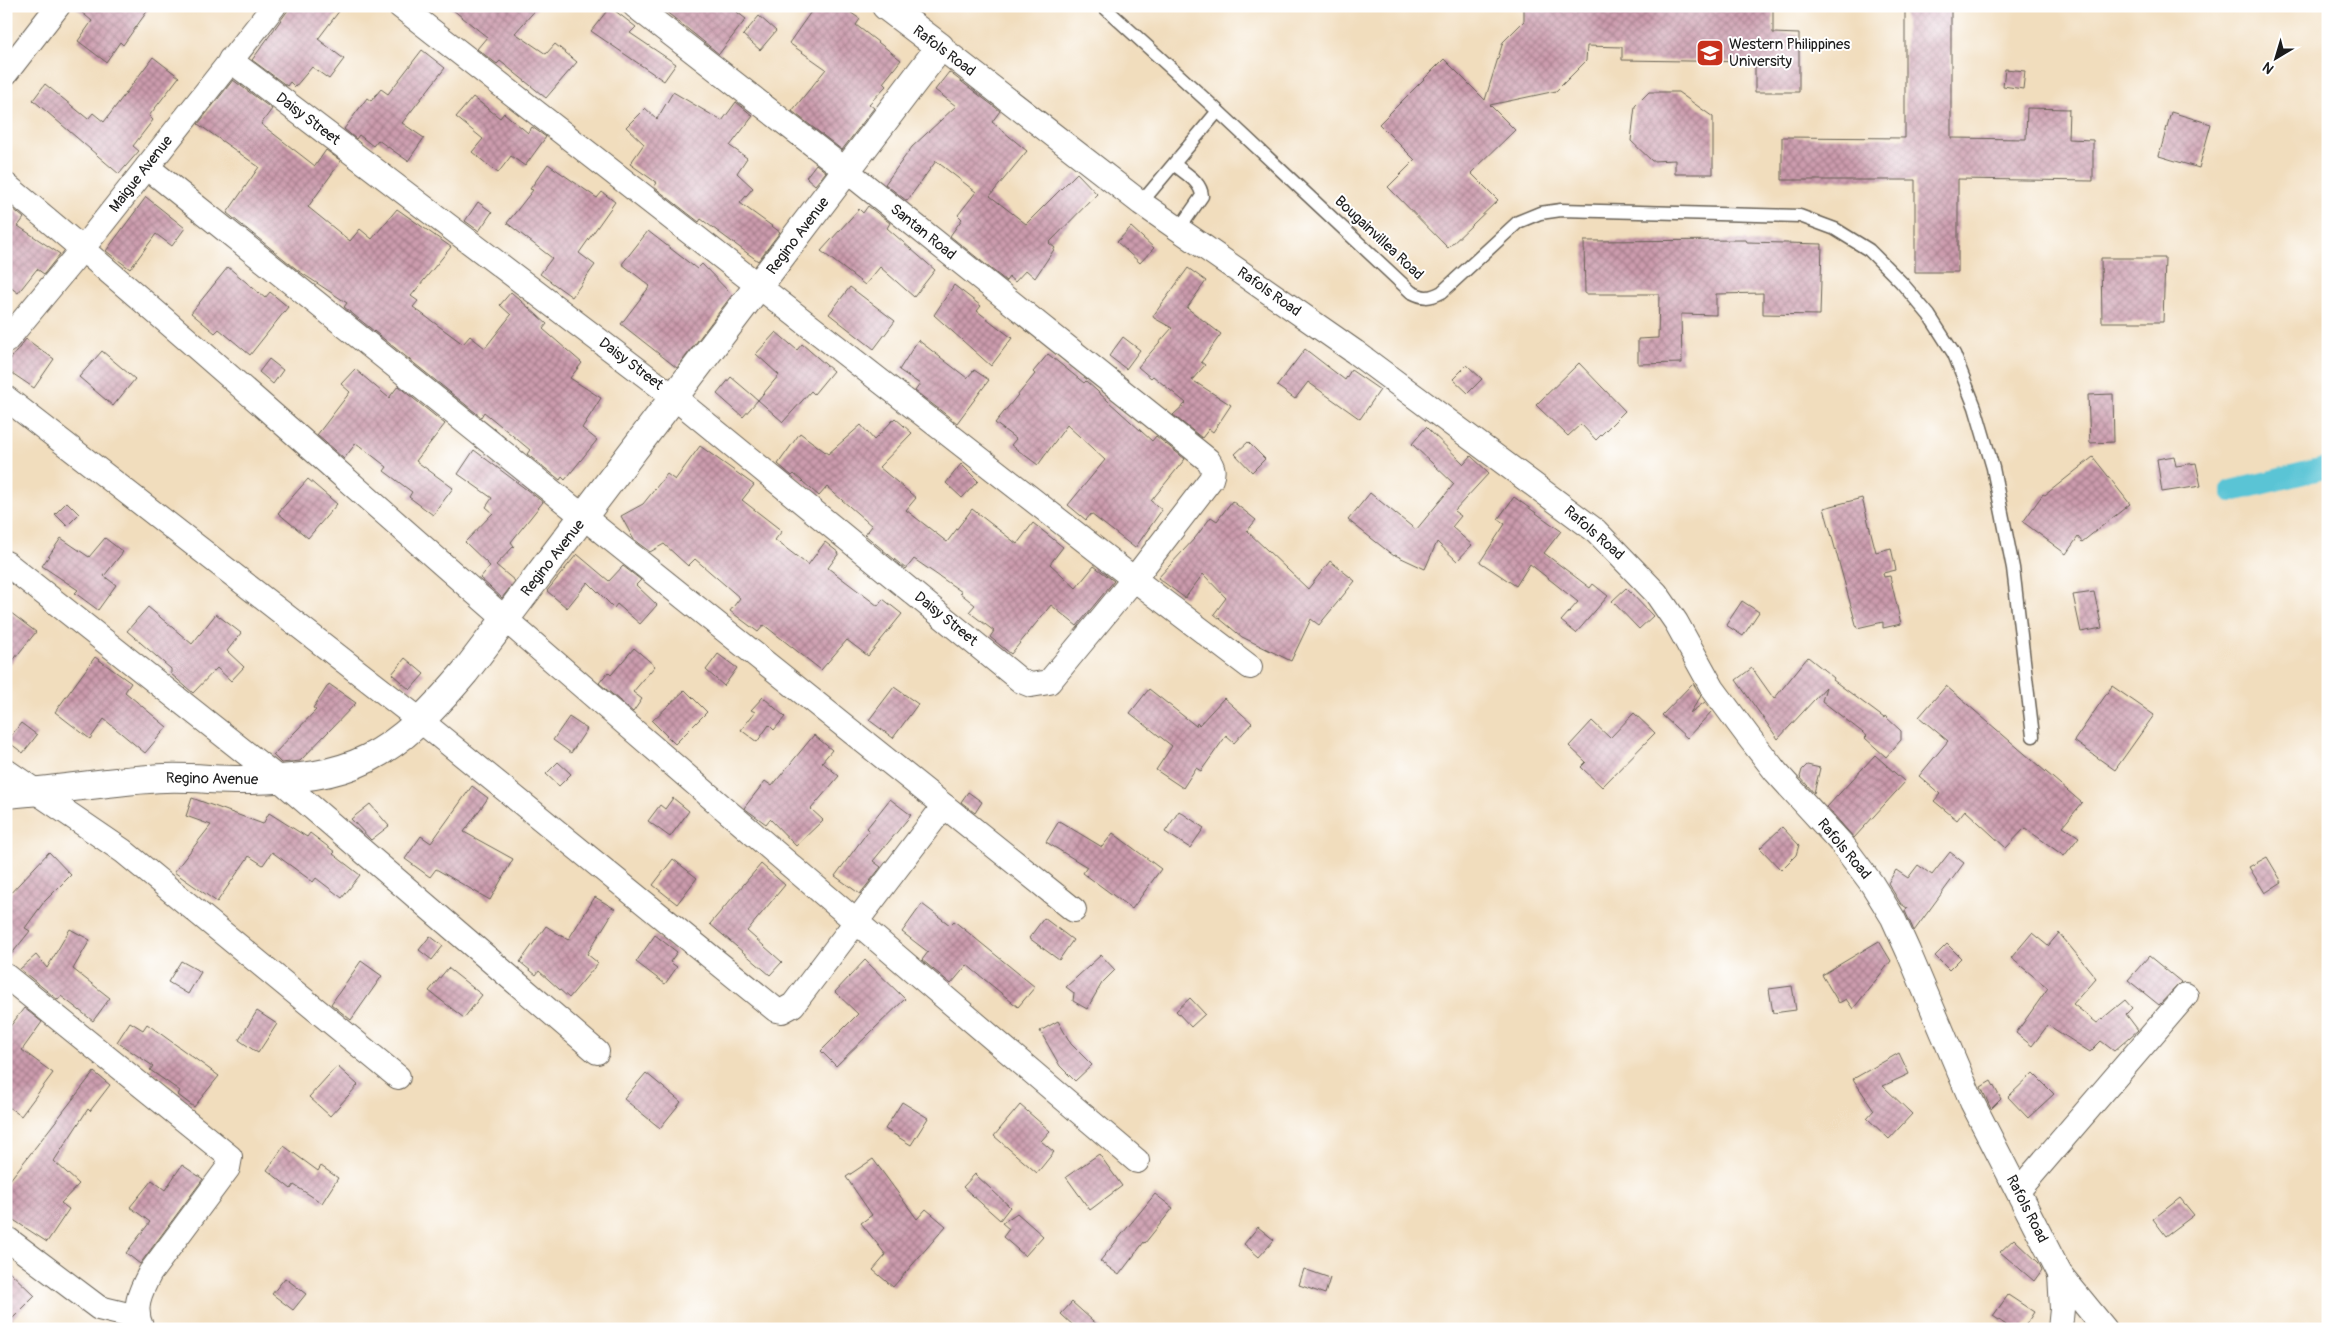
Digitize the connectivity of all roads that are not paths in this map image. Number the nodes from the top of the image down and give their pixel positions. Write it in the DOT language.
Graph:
graph roads {
  1 [pos="58,6"];
  2 [pos="274,6"];
  3 [pos="400,6"];
  4 [pos="635,6"];
  5 [pos="886,6"];
  6 [pos="1103,6"];
  7 [pos="940,47"];
  8 [pos="230,60"];
  9 [pos="6,73"];
  10 [pos="1218,111"];
  11 [pos="1174,164"];
  12 [pos="147,167"];
  13 [pos="847,171"];
  14 [pos="6,185"];
  15 [pos="1141,203"];
  16 [pos="1179,230"];
  17 [pos="83,248"];
  18 [pos="760,286"];
  19 [pos="6,341"];
  20 [pos="6,398"];
  21 [pos="675,398"];
  22 [pos="584,516"];
  23 [pos="6,562"];
  24 [pos="1134,579"];
  25 [pos="505,619"];
  26 [pos="1250,667"];
  27 [pos="421,721"];
  28 [pos="2034,736"];
  29 [pos="6,771"];
  30 [pos="280,780"];
  31 [pos="36,792"];
  32 [pos="6,794"];
  33 [pos="944,806"];
  34 [pos="1074,910"];
  35 [pos="857,924"];
  36 [pos="6,976"];
  37 [pos="2186,995"];
  38 [pos="597,1052"];
  39 [pos="398,1077"];
  40 [pos="1137,1161"];
  41 [pos="2018,1191"];
  42 [pos="6,1238"];
  43 [pos="2060,1274"];
  44 [pos="139,1323"];
  45 [pos="2060,1329"];
  46 [pos="2105,1329"];
  1 -- 9 [label="street"];
  2 -- 8 [label="street, Maigue Avenue"];
  3 -- 18 [label="street"];
  4 -- 13 [label="street, Santan Road"];
  5 -- 7 [label="street, Rafols Road"];
  6 -- 10 [label="lane, Bougainvillea Road"];
  7 -- 13 [label="street, Regino Avenue"];
  7 -- 15 [label="street, Rafols Road"];
  8 -- 12 [label="street, Maigue Avenue"];
  8 -- 21 [label="street, Daisy Street"];
  10 -- 11 [label="lane"];
  10 -- 28 [label="lane, Bougainvillea Road"];
  11 -- 15 [label="lane"];
  11 -- 16 [label="lane"];
  12 -- 17 [label="street, Maigue Avenue"];
  12 -- 22 [label="street"];
  13 -- 18 [label="street, Regino Avenue"];
  13 -- 24 [label="street, Santan Road"];
  14 -- 17 [label="street"];
  15 -- 16 [label="street, Rafols Road"];
  16 -- 41 [label="street, Rafols Road"];
  17 -- 19 [label="street, Maigue Avenue"];
  17 -- 25 [label="street"];
  18 -- 21 [label="street, Regino Avenue"];
  18 -- 24 [label="street"];
  20 -- 27 [label="street"];
  21 -- 22 [label="street, Regino Avenue"];
  21 -- 24 [label="street, Daisy Street"];
  22 -- 25 [label="street, Regino Avenue"];
  22 -- 33 [label="street"];
  23 -- 30 [label="street"];
  24 -- 26 [label="street"];
  25 -- 27 [label="street, Regino Avenue"];
  25 -- 35 [label="street"];
  27 -- 30 [label="street, Regino Avenue"];
  27 -- 35 [label="street"];
  29 -- 31 [label="street"];
  30 -- 31 [label="street, Regino Avenue"];
  30 -- 38 [label="street"];
  31 -- 32 [label="street, Regino Avenue"];
  31 -- 39 [label="street"];
  33 -- 34 [label="street"];
  33 -- 35 [label="street"];
  35 -- 40 [label="street"];
  36 -- 44 [label="street"];
  37 -- 41 [label="street"];
  41 -- 43 [label="street, Rafols Road"];
  42 -- 44 [label="street"];
  43 -- 45 [label="street, Rafols Road"];
  43 -- 46 [label="street, Rafols Road"];
}
